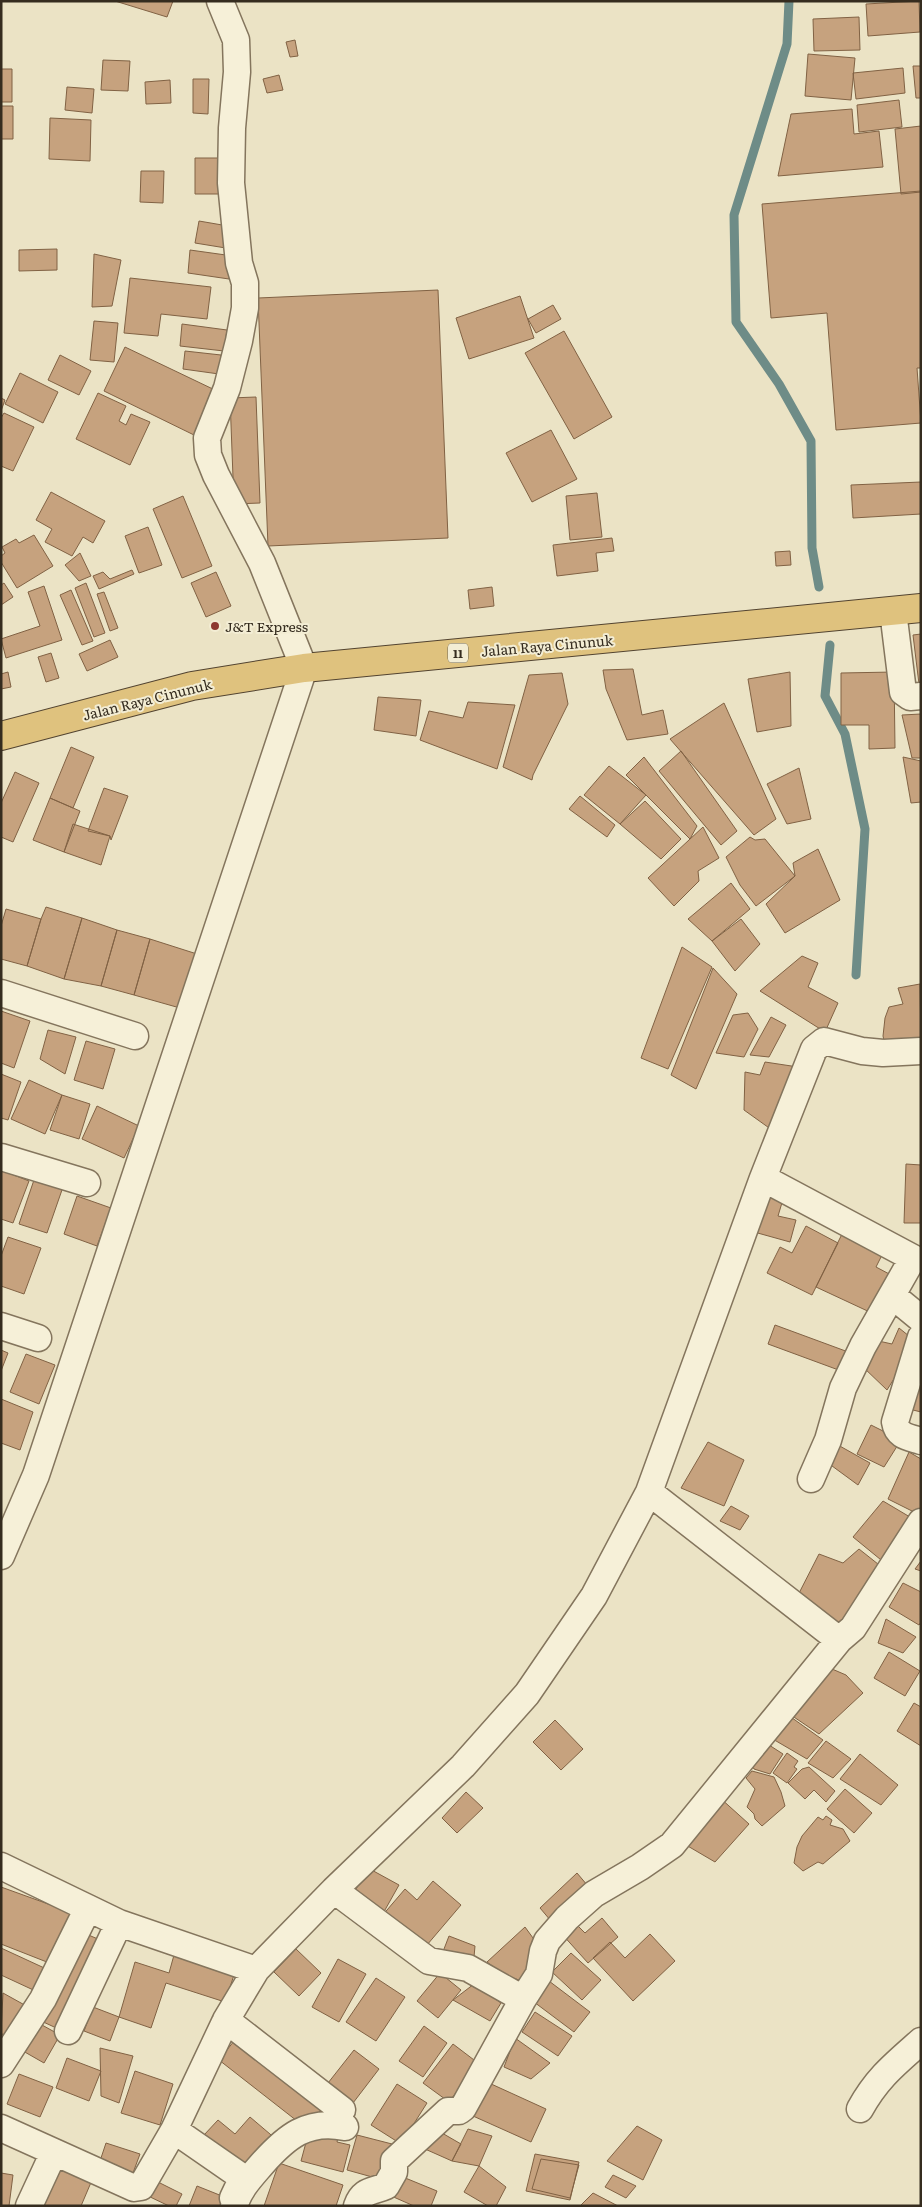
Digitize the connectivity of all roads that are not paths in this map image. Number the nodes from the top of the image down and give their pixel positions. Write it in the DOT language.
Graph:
graph roads {
  1 [pos="220,1"];
  2 [pos="921,608"];
  3 [pos="893,611"];
  4 [pos="304,668"];
  5 [pos="921,696"];
  6 [pos="2,737"];
  7 [pos="1,993"];
  8 [pos="135,1036"];
  9 [pos="921,1051"];
  10 [pos="1,1157"];
  11 [pos="763,1178"];
  12 [pos="87,1183"];
  13 [pos="917,1257"];
  14 [pos="893,1296"];
  15 [pos="921,1319"];
  16 [pos="1,1326"];
  17 [pos="921,1337"];
  18 [pos="38,1338"];
  19 [pos="921,1441"];
  20 [pos="812,1479"];
  21 [pos="649,1492"];
  22 [pos="921,1522"];
  23 [pos="1,1556"];
  24 [pos="839,1640"];
  25 [pos="1,1866"];
  26 [pos="334,1890"];
  27 [pos="88,1908"];
  28 [pos="119,1923"];
  29 [pos="256,1970"];
  30 [pos="523,1999"];
  31 [pos="226,2020"];
  32 [pos="68,2031"];
  33 [pos="921,2041"];
  34 [pos="1,2064"];
  35 [pos="860,2109"];
  36 [pos="1,2128"];
  37 [pos="174,2130"];
  38 [pos="54,2152"];
  39 [pos="29,2206"];
  40 [pos="230,2206"];
  41 [pos="234,2206"];
  42 [pos="357,2206"];
  1 -- 4 [label="street"];
  2 -- 3 [label="highway, Jalan Raya Cinunuk / 11"];
  3 -- 4 [label="highway, Jalan Raya Cinunuk / 11"];
  3 -- 5 [label="street"];
  4 -- 6 [label="highway, Jalan Raya Cinunuk / 11"];
  4 -- 23 [label="street"];
  7 -- 8 [label="street"];
  9 -- 11 [label="street"];
  10 -- 12 [label="street"];
  11 -- 13 [label="street"];
  11 -- 21 [label="street"];
  13 -- 14 [label="street"];
  14 -- 15 [label="street"];
  14 -- 20 [label="street"];
  16 -- 18 [label="street"];
  17 -- 19 [label="street"];
  21 -- 24 [label="street"];
  21 -- 26 [label="street"];
  22 -- 24 [label="street"];
  24 -- 30 [label="street"];
  25 -- 27 [label="street"];
  26 -- 29 [label="street"];
  26 -- 30 [label="street"];
  27 -- 28 [label="street"];
  27 -- 34 [label="street"];
  28 -- 29 [label="street"];
  28 -- 32 [label="street"];
  29 -- 31 [label="street"];
  30 -- 42 [label="street"];
  31 -- 37 [label="street"];
  31 -- 41 [label="street"];
  33 -- 35 [label="street"];
  36 -- 38 [label="street"];
  37 -- 38 [label="street"];
  37 -- 40 [label="street"];
  38 -- 39 [label="street"];
}
